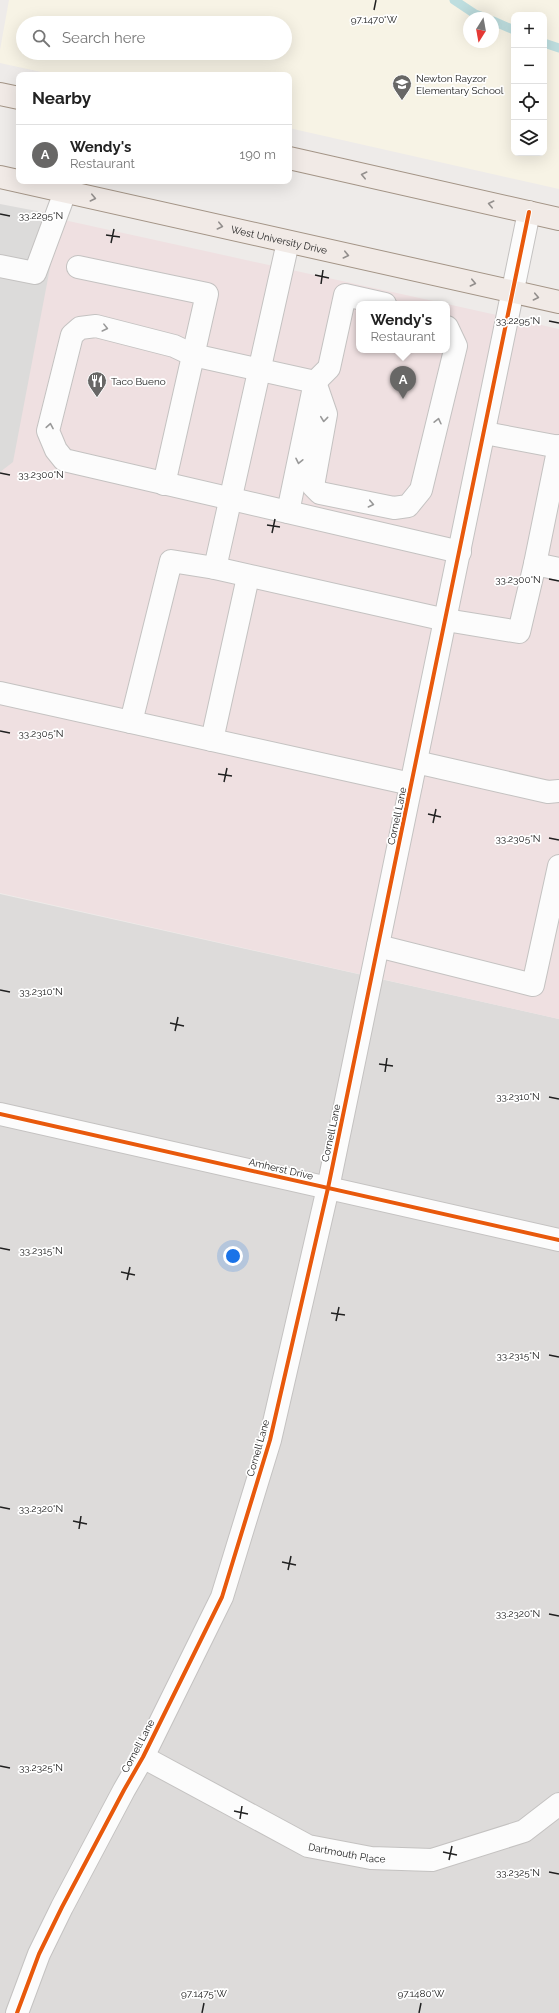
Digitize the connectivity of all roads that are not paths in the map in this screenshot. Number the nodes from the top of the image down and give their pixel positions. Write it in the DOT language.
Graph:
graph roads {
  1 [pos="0,94"];
  2 [pos="16,97"];
  3 [pos="292,159"];
  4 [pos="0,178"];
  5 [pos="16,181"];
  6 [pos="28,184"];
  7 [pos="65,192"];
  8 [pos="529,212"];
  9 [pos="559,219"];
  10 [pos="288,242"];
  11 [pos="0,266"];
  12 [pos="78,268"];
  13 [pos="514,292"];
  14 [pos="372,301"];
  15 [pos="559,302"];
  16 [pos="450,333"];
  17 [pos="193,355"];
  18 [pos="259,370"];
  19 [pos="315,382"];
  20 [pos="485,433"];
  21 [pos="559,447"];
  22 [pos="164,484"];
  23 [pos="230,499"];
  24 [pos="288,512"];
  25 [pos="460,552"];
  26 [pos="535,564"];
  27 [pos="214,568"];
  28 [pos="559,569"];
  29 [pos="248,577"];
  30 [pos="446,620"];
  31 [pos="0,693"];
  32 [pos="131,722"];
  33 [pos="212,740"];
  34 [pos="416,762"];
  35 [pos="411,784"];
  36 [pos="559,791"];
  37 [pos="559,866"];
  38 [pos="378,946"];
  39 [pos="0,1114"];
  40 [pos="328,1188"];
  41 [pos="559,1240"];
  42 [pos="143,1757"];
  43 [pos="559,1804"];
  44 [pos="17,2013"];
  1 -- 2 [label="main road"];
  8 -- 3 [label="main road, one-way"];
  4 -- 5 [label="main road, West University Drive"];
  6 -- 7 [label="main road, West University Drive"];
  7 -- 10 [label="main road, West University Drive, one-way"];
  7 -- 11 [label="street"];
  8 -- 9 [label="main road"];
  8 -- 13 [label="street, Cornell Lane"];
  10 -- 13 [label="main road, West University Drive, one-way"];
  10 -- 18 [label="street"];
  12 -- 17 [label="street"];
  13 -- 15 [label="main road, West University Drive, one-way"];
  13 -- 20 [label="street, Cornell Lane"];
  14 -- 19 [label="street"];
  19 -- 16 [label="street, one-way"];
  17 -- 18 [label="street"];
  17 -- 22 [label="street"];
  22 -- 17 [label="street, one-way"];
  18 -- 19 [label="street"];
  18 -- 23 [label="street"];
  19 -- 24 [label="street, one-way"];
  20 -- 21 [label="street"];
  20 -- 25 [label="street, Cornell Lane"];
  21 -- 26 [label="street"];
  22 -- 23 [label="street"];
  23 -- 24 [label="street"];
  23 -- 27 [label="street"];
  24 -- 25 [label="street"];
  25 -- 30 [label="street, Cornell Lane"];
  26 -- 28 [label="street"];
  26 -- 30 [label="street"];
  27 -- 29 [label="street"];
  27 -- 32 [label="street"];
  29 -- 30 [label="street"];
  29 -- 33 [label="street"];
  30 -- 34 [label="street, Cornell Lane"];
  31 -- 32 [label="street"];
  32 -- 33 [label="street"];
  33 -- 35 [label="street"];
  34 -- 35 [label="street, Cornell Lane"];
  34 -- 36 [label="street"];
  35 -- 38 [label="street, Cornell Lane"];
  37 -- 38 [label="street"];
  38 -- 40 [label="street, Cornell Lane"];
  39 -- 40 [label="street, Amherst Drive"];
  40 -- 41 [label="street, Amherst Drive"];
  40 -- 42 [label="street, Cornell Lane"];
  42 -- 43 [label="street, Dartmouth Place"];
  42 -- 44 [label="street, Cornell Lane"];
}
